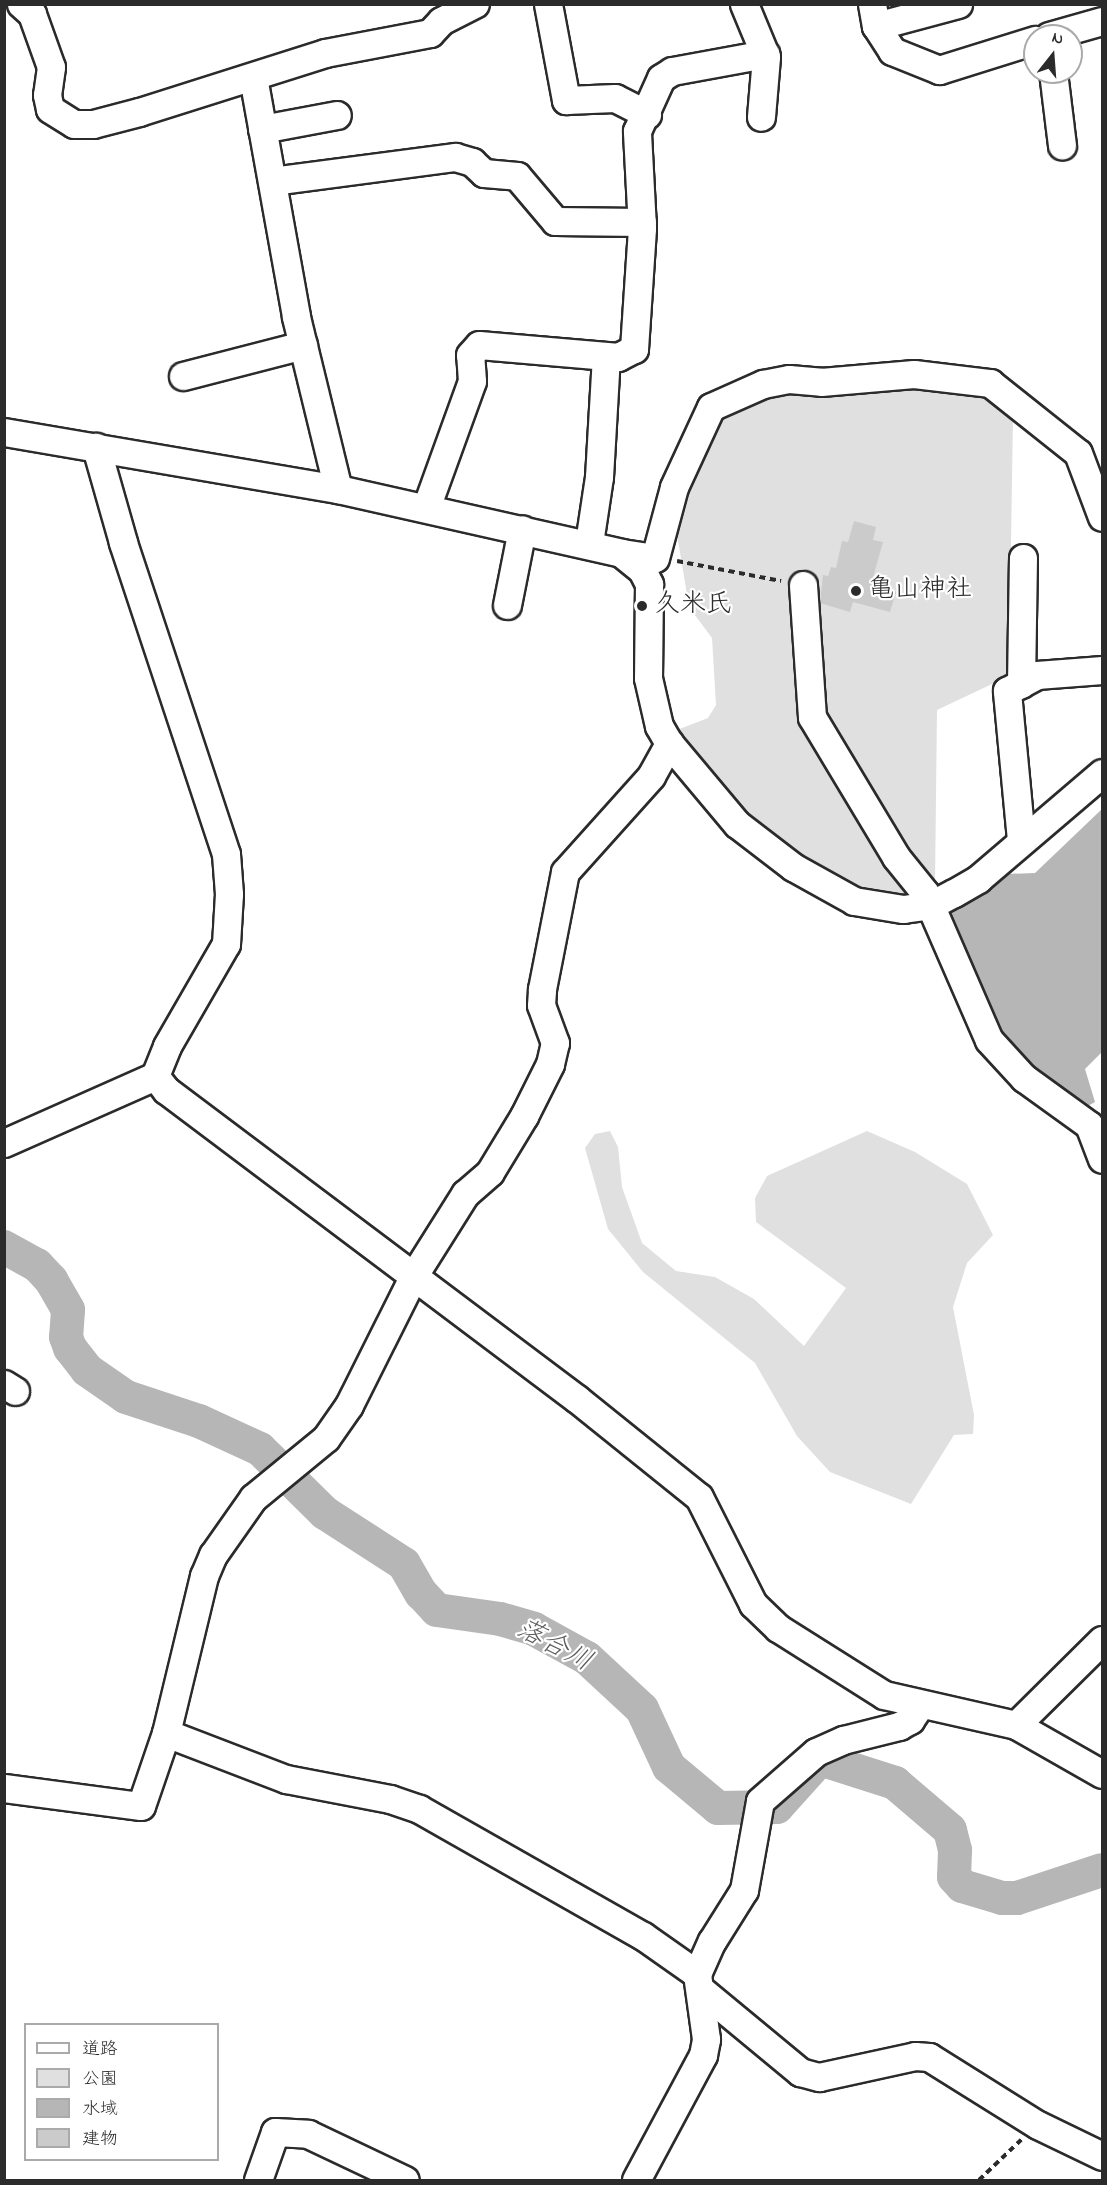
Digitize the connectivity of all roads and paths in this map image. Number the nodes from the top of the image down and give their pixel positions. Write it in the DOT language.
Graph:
graph roads {
  1 [pos="21,4"];
  2 [pos="475,4"];
  3 [pos="548,4"];
  4 [pos="744,4"];
  5 [pos="958,4"];
  6 [pos="874,15"];
  7 [pos="1102,21"];
  8 [pos="1083,26"];
  9 [pos="1023,44"];
  10 [pos="765,54"];
  11 [pos="253,77"];
  12 [pos="1054,84"];
  13 [pos="646,114"];
  14 [pos="337,115"];
  15 [pos="761,117"];
  16 [pos="262,129"];
  17 [pos="1062,146"];
  18 [pos="272,181"];
  19 [pos="642,222"];
  20 [pos="303,345"];
  21 [pos="606,356"];
  22 [pos="183,376"];
  23 [pos="4,432"];
  24 [pos="96,447"];
  25 [pos="338,489"];
  26 [pos="426,508"];
  27 [pos="1102,517"];
  28 [pos="522,529"];
  29 [pos="589,543"];
  30 [pos="621,553"];
  31 [pos="1023,558"];
  32 [pos="672,560"];
  33 [pos="744,574"];
  34 [pos="803,585"];
  35 [pos="507,605"];
  36 [pos="1102,670"];
  37 [pos="1021,684"];
  38 [pos="669,742"];
  39 [pos="1102,773"];
  40 [pos="1021,840"];
  41 [pos="931,905"];
  42 [pos="155,1076"];
  43 [pos="1096,1121"];
  44 [pos="4,1143"];
  45 [pos="1102,1159"];
  46 [pos="414,1275"];
  47 [pos="1102,1640"];
  48 [pos="920,1705"];
  49 [pos="1016,1725"];
  50 [pos="165,1733"];
  51 [pos="1102,1774"];
  52 [pos="4,1788"];
  53 [pos="699,1982"];
  54 [pos="1038,2124"];
  55 [pos="1102,2156"];
  56 [pos="258,2181"];
  57 [pos="405,2181"];
  58 [pos="636,2181"];
  59 [pos="979,2181"];
  1 -- 11 [label="street"];
  2 -- 11 [label="street"];
  3 -- 13 [label="street"];
  4 -- 10 [label="street"];
  5 -- 6 [label="street"];
  6 -- 9 [label="street"];
  7 -- 8 [label="street"];
  10 -- 13 [label="street"];
  10 -- 15 [label="street"];
  11 -- 16 [label="street"];
  12 -- 17 [label="street"];
  13 -- 19 [label="street"];
  14 -- 16 [label="street"];
  16 -- 18 [label="street"];
  18 -- 19 [label="street"];
  18 -- 20 [label="street"];
  19 -- 21 [label="street"];
  20 -- 22 [label="street"];
  20 -- 25 [label="street"];
  21 -- 26 [label="street"];
  21 -- 29 [label="street"];
  23 -- 24 [label="street"];
  24 -- 25 [label="street"];
  24 -- 42 [label="street"];
  25 -- 26 [label="street"];
  26 -- 28 [label="street"];
  27 -- 30 [label="street"];
  28 -- 29 [label="street"];
  28 -- 35 [label="street"];
  29 -- 30 [label="street"];
  30 -- 38 [label="street"];
  31 -- 37 [label="street"];
  32 -- 33 [label="path"];
  34 -- 41 [label="street"];
  36 -- 37 [label="street"];
  37 -- 40 [label="street"];
  38 -- 41 [label="street"];
  38 -- 46 [label="street"];
  39 -- 40 [label="street"];
  40 -- 41 [label="street"];
  41 -- 43 [label="street"];
  42 -- 44 [label="street"];
  42 -- 46 [label="street"];
  43 -- 45 [label="street"];
  46 -- 48 [label="street"];
  46 -- 50 [label="street"];
  47 -- 49 [label="street"];
  48 -- 49 [label="street"];
  48 -- 53 [label="street"];
  49 -- 51 [label="street"];
  50 -- 52 [label="street"];
  50 -- 53 [label="street"];
  53 -- 54 [label="street"];
  53 -- 58 [label="street"];
  54 -- 55 [label="street"];
  54 -- 59 [label="path"];
  56 -- 57 [label="street"];
}
